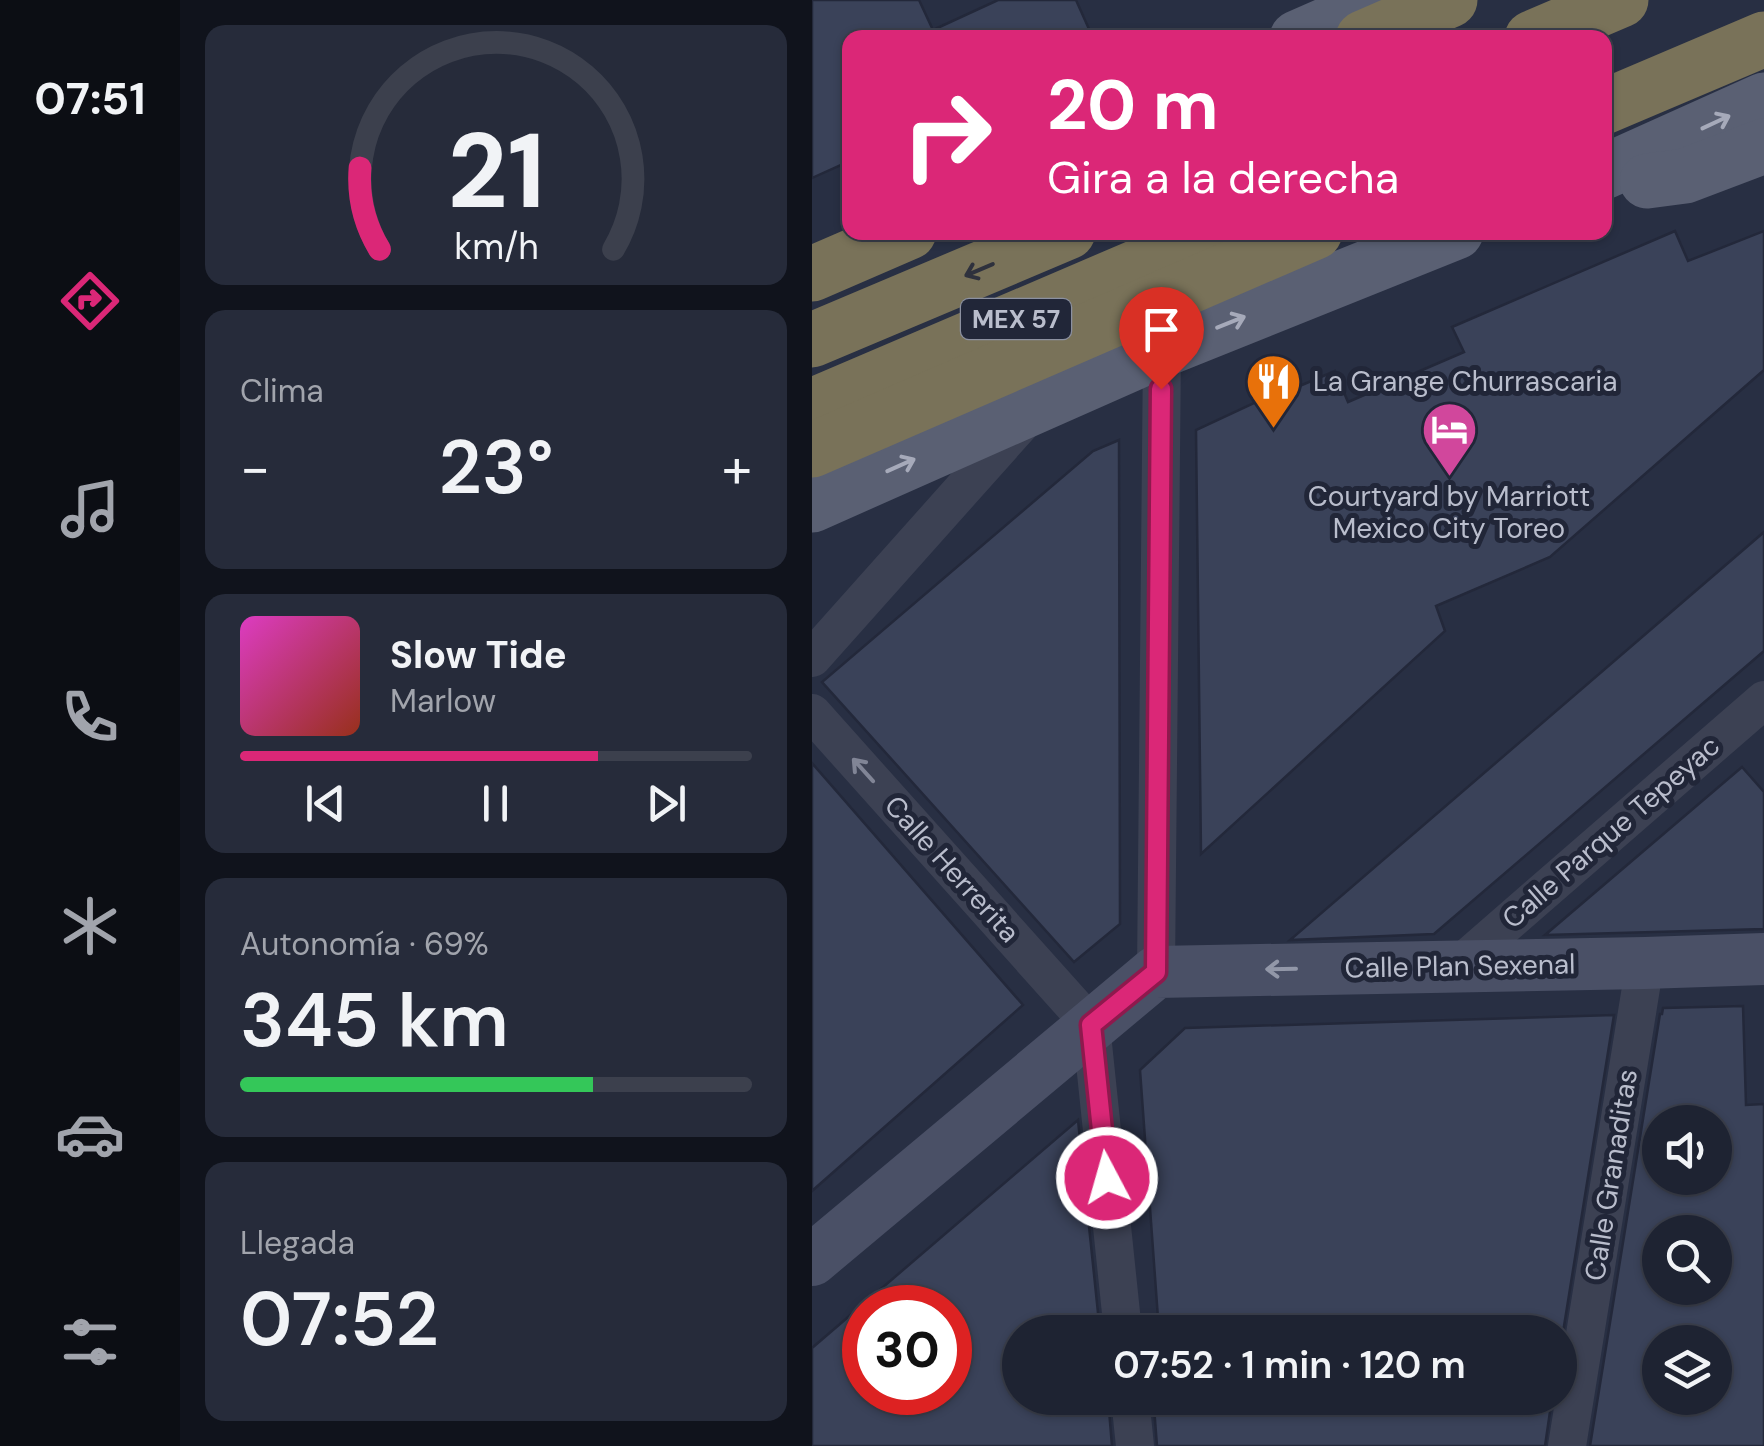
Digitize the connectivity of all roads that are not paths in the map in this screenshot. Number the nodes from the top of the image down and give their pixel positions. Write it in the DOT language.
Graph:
graph roads {
  1 [pos="1450,0"];
  2 [pos="1621,0"];
  3 [pos="1764,2"];
  4 [pos="1361,12"];
  5 [pos="1764,25"];
  6 [pos="1317,30"];
  7 [pos="1551,30"];
  8 [pos="1694,31"];
  9 [pos="1764,40"];
  10 [pos="1612,66"];
  11 [pos="1612,90"];
  12 [pos="1764,100"];
  13 [pos="1612,104"];
  14 [pos="1764,146"];
  15 [pos="1612,168"];
  16 [pos="1612,185"];
  17 [pos="842,235"];
  18 [pos="891,240"];
  19 [pos="1049,240"];
  20 [pos="1201,240"];
  21 [pos="1259,240"];
  22 [pos="1297,240"];
  23 [pos="1436,240"];
  24 [pos="812,248"];
  25 [pos="812,274"];
  26 [pos="812,340"];
  27 [pos="1162,350"];
  28 [pos="1038,404"];
  29 [pos="812,406"];
  30 [pos="812,432"];
  31 [pos="812,450"];
  32 [pos="812,504"];
  33 [pos="812,658"];
  34 [pos="1764,700"];
  35 [pos="812,713"];
  36 [pos="1764,958"];
  37 [pos="1645,963"];
  38 [pos="1460,965"];
  39 [pos="1156,972"];
  40 [pos="1091,1025"];
  41 [pos="812,1260"];
  42 [pos="1121,1315"];
  43 [pos="1132,1415"];
  44 [pos="1135,1446"];
  45 [pos="1567,1446"];
  1 -- 4 [label="highway"];
  2 -- 7 [label="highway"];
  3 -- 8 [label="highway"];
  4 -- 6 [label="main road"];
  5 -- 11 [label="highway"];
  8 -- 9 [label="highway"];
  8 -- 10 [label="highway"];
  9 -- 13 [label="highway"];
  15 -- 12 [label="main road, one-way"];
  14 -- 16 [label="main road"];
  17 -- 24 [label="main road"];
  18 -- 25 [label="highway"];
  19 -- 26 [label="highway, MEX 57, one-way"];
  20 -- 29 [label="highway, MEX 57"];
  21 -- 30 [label="highway"];
  22 -- 31 [label="highway"];
  27 -- 23 [label="main road, one-way"];
  27 -- 28 [label="main road"];
  27 -- 39 [label="street"];
  32 -- 28 [label="main road, one-way"];
  28 -- 33 [label="street"];
  34 -- 38 [label="street, Calle Parque Tepeyac"];
  40 -- 35 [label="street, Calle Herrerita, one-way"];
  36 -- 37 [label="main road, Calle Plan Sexenal"];
  37 -- 38 [label="main road, Calle Plan Sexenal"];
  37 -- 45 [label="street, Calle Granaditas"];
  38 -- 39 [label="main road, Calle Plan Sexenal, one-way"];
  39 -- 40 [label="main road"];
  40 -- 41 [label="main road"];
  40 -- 42 [label="street"];
  43 -- 44 [label="street"];
}
